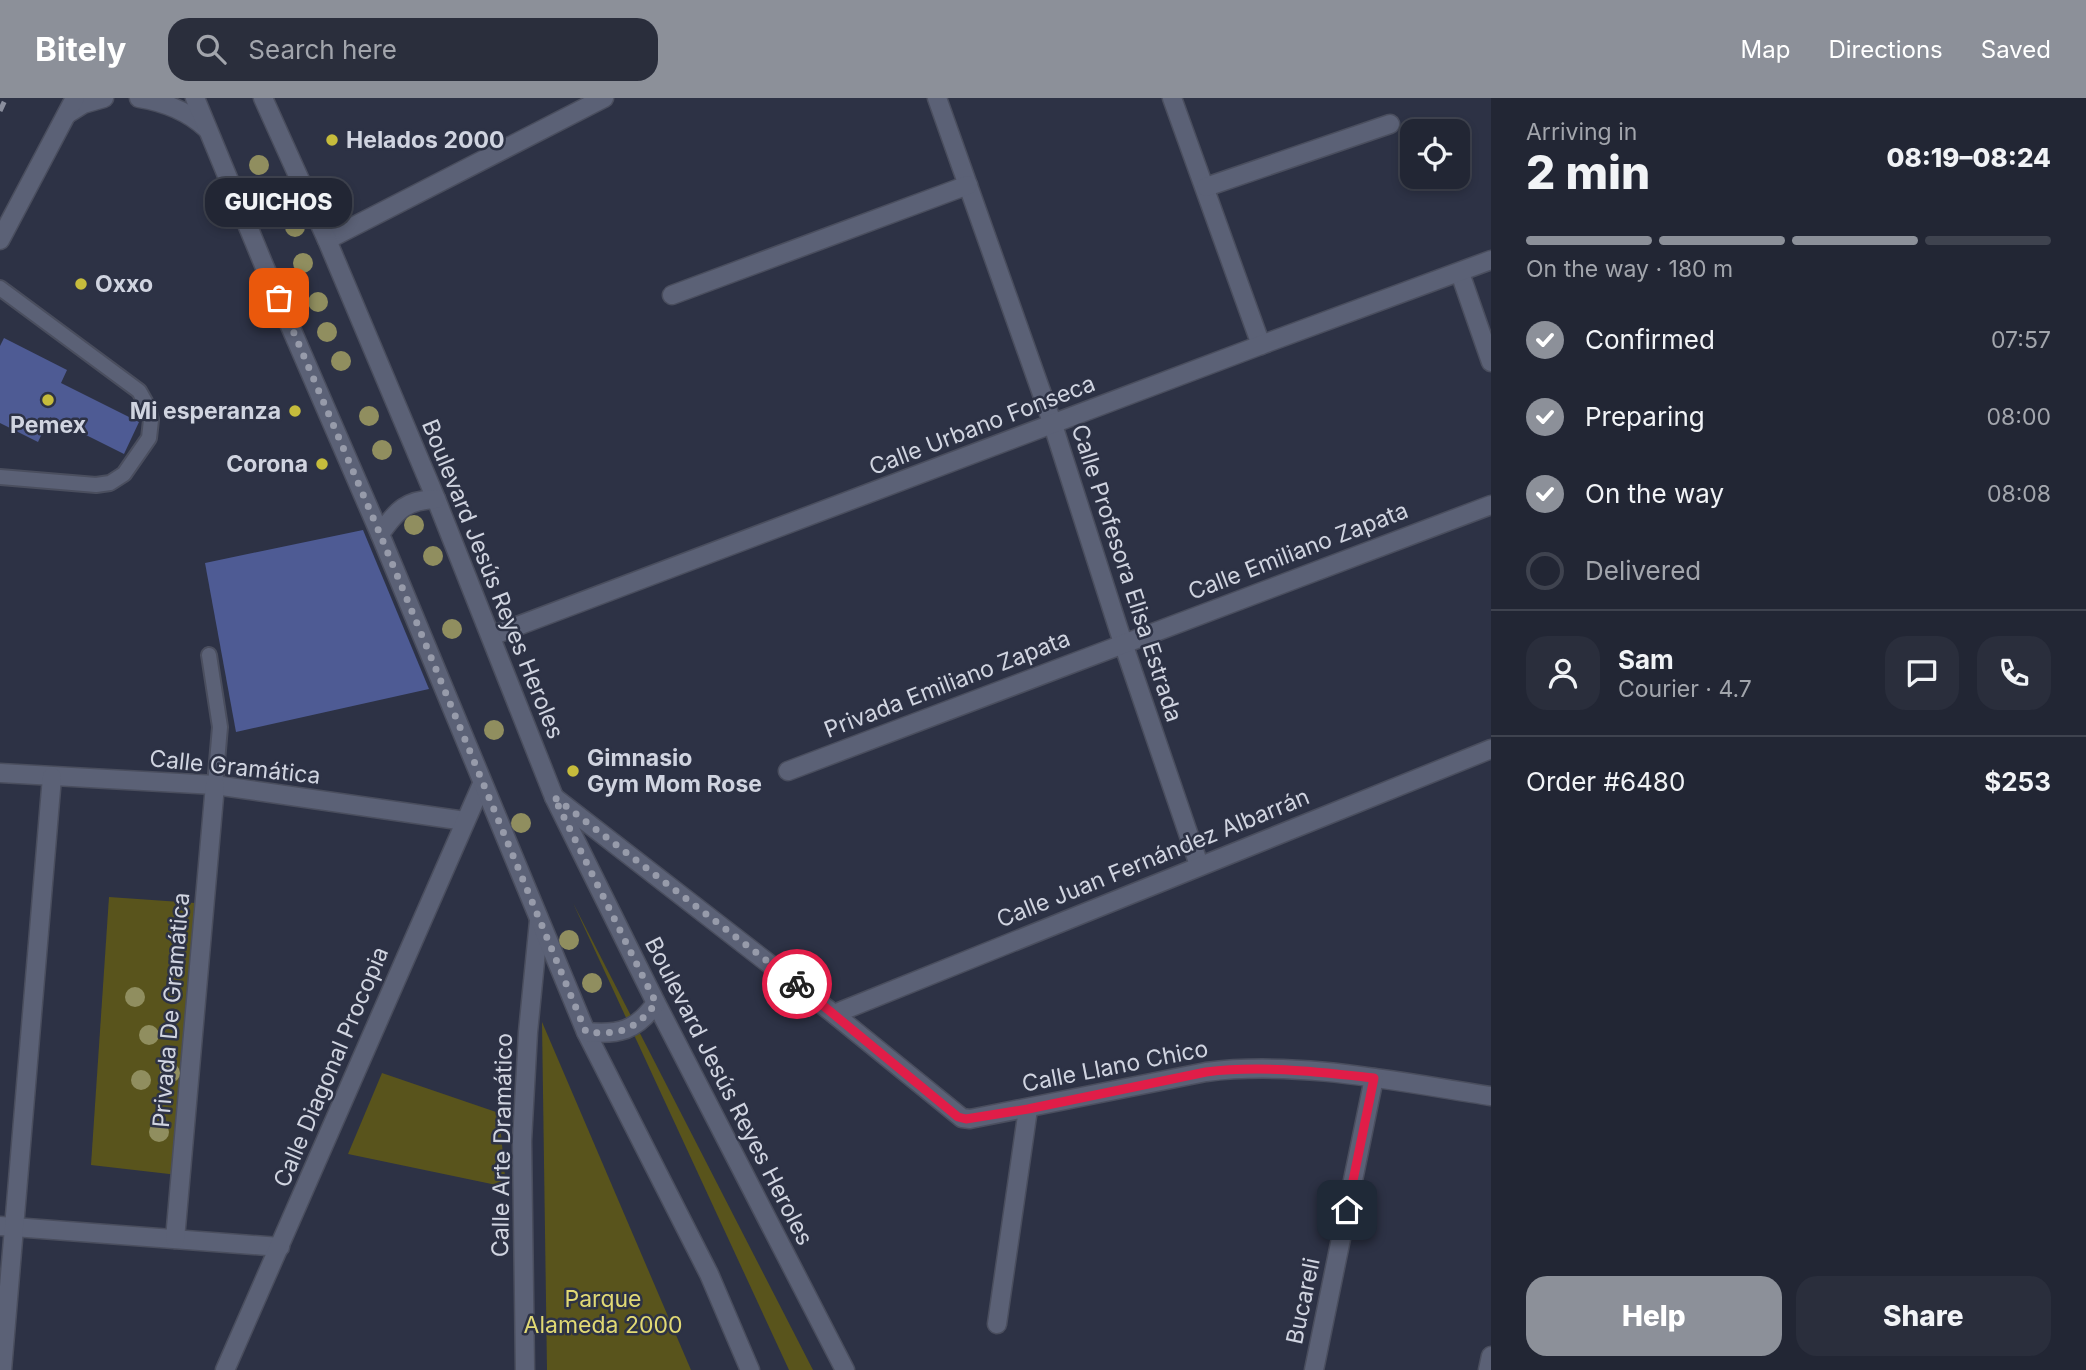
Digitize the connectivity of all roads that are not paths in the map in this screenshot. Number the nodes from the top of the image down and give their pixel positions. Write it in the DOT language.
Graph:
graph roads {
  1 [pos="104,98"];
  2 [pos="139,98"];
  3 [pos="195,98"];
  4 [pos="263,98"];
  5 [pos="604,98"];
  6 [pos="937,98"];
  7 [pos="1172,98"];
  8 [pos="71,106"];
  9 [pos="1390,124"];
  10 [pos="208,130"];
  11 [pos="968,185"];
  12 [pos="1206,187"];
  13 [pos="0,240"];
  14 [pos="327,240"];
  15 [pos="1491,260"];
  16 [pos="1460,273"];
  17 [pos="0,288"];
  18 [pos="672,295"];
  19 [pos="1261,345"];
  20 [pos="1491,362"];
  21 [pos="1053,425"];
  22 [pos="0,477"];
  23 [pos="436,499"];
  24 [pos="1491,505"];
  25 [pos="380,534"];
  26 [pos="491,636"];
  27 [pos="1123,643"];
  28 [pos="209,655"];
  29 [pos="1491,749"];
  30 [pos="788,771"];
  31 [pos="0,773"];
  32 [pos="52,777"];
  33 [pos="482,784"];
  34 [pos="215,785"];
  35 [pos="554,797"];
  36 [pos="464,821"];
  37 [pos="1199,865"];
  38 [pos="539,921"];
  39 [pos="656,1003"];
  40 [pos="834,1014"];
  41 [pos="586,1032"];
  42 [pos="1374,1078"];
  43 [pos="1491,1096"];
  44 [pos="1028,1109"];
  45 [pos="8,1227"];
  46 [pos="175,1239"];
  47 [pos="280,1247"];
  48 [pos="997,1324"];
  49 [pos="1491,1356"];
  50 [pos="2,1370"];
  51 [pos="225,1370"];
  52 [pos="525,1370"];
  53 [pos="750,1370"];
  54 [pos="845,1370"];
  55 [pos="1314,1370"];
  56 [pos="1488,1370"];
  1 -- 8 [label="street"];
  2 -- 10 [label="street"];
  3 -- 10 [label="street"];
  4 -- 14 [label="street, Boulevard Jesús Reyes Heroles"];
  5 -- 14 [label="street"];
  6 -- 11 [label="street, Calle Profesora Elisa Estrada"];
  7 -- 12 [label="street"];
  8 -- 13 [label="street"];
  9 -- 12 [label="street"];
  10 -- 25 [label="street"];
  11 -- 18 [label="street"];
  11 -- 21 [label="street, Calle Profesora Elisa Estrada"];
  12 -- 19 [label="street"];
  14 -- 23 [label="street, Boulevard Jesús Reyes Heroles"];
  15 -- 16 [label="street, Calle Urbano Fonseca"];
  16 -- 19 [label="street, Calle Urbano Fonseca"];
  16 -- 20 [label="street"];
  17 -- 22 [label="lane"];
  19 -- 21 [label="street, Calle Urbano Fonseca"];
  21 -- 26 [label="street, Calle Urbano Fonseca"];
  21 -- 27 [label="street, Calle Profesora Elisa Estrada"];
  23 -- 25 [label="street"];
  23 -- 26 [label="street, Boulevard Jesús Reyes Heroles"];
  24 -- 27 [label="street, Calle Emiliano Zapata"];
  25 -- 33 [label="street"];
  26 -- 35 [label="street, Boulevard Jesús Reyes Heroles"];
  27 -- 30 [label="street, Privada Emiliano Zapata"];
  27 -- 37 [label="street, Calle Profesora Elisa Estrada"];
  28 -- 34 [label="lane"];
  29 -- 37 [label="street, Calle Juan Fernández Albarrán"];
  31 -- 32 [label="street, Calle Gramática"];
  32 -- 34 [label="street, Calle Gramática"];
  32 -- 45 [label="street"];
  33 -- 36 [label="street, Calle Diagonal Procopia"];
  33 -- 38 [label="street"];
  34 -- 36 [label="street, Calle Gramática"];
  34 -- 46 [label="street, Privada De Gramática"];
  35 -- 39 [label="street, Boulevard Jesús Reyes Heroles"];
  35 -- 40 [label="street"];
  36 -- 47 [label="street, Calle Diagonal Procopia"];
  37 -- 40 [label="street, Calle Juan Fernández Albarrán"];
  38 -- 41 [label="street"];
  38 -- 52 [label="street, Calle Arte Dramático"];
  39 -- 41 [label="street"];
  39 -- 54 [label="street, Boulevard Jesús Reyes Heroles"];
  40 -- 44 [label="street, Calle Llano Chico"];
  41 -- 53 [label="street"];
  42 -- 43 [label="street, Calle Llano Chico"];
  42 -- 44 [label="street, Calle Llano Chico"];
  42 -- 55 [label="street, Bucareli"];
  44 -- 48 [label="street"];
  45 -- 46 [label="street"];
  45 -- 50 [label="street"];
  46 -- 47 [label="street"];
  47 -- 51 [label="street, Calle Diagonal Procopia"];
  49 -- 56 [label="street"];
}
